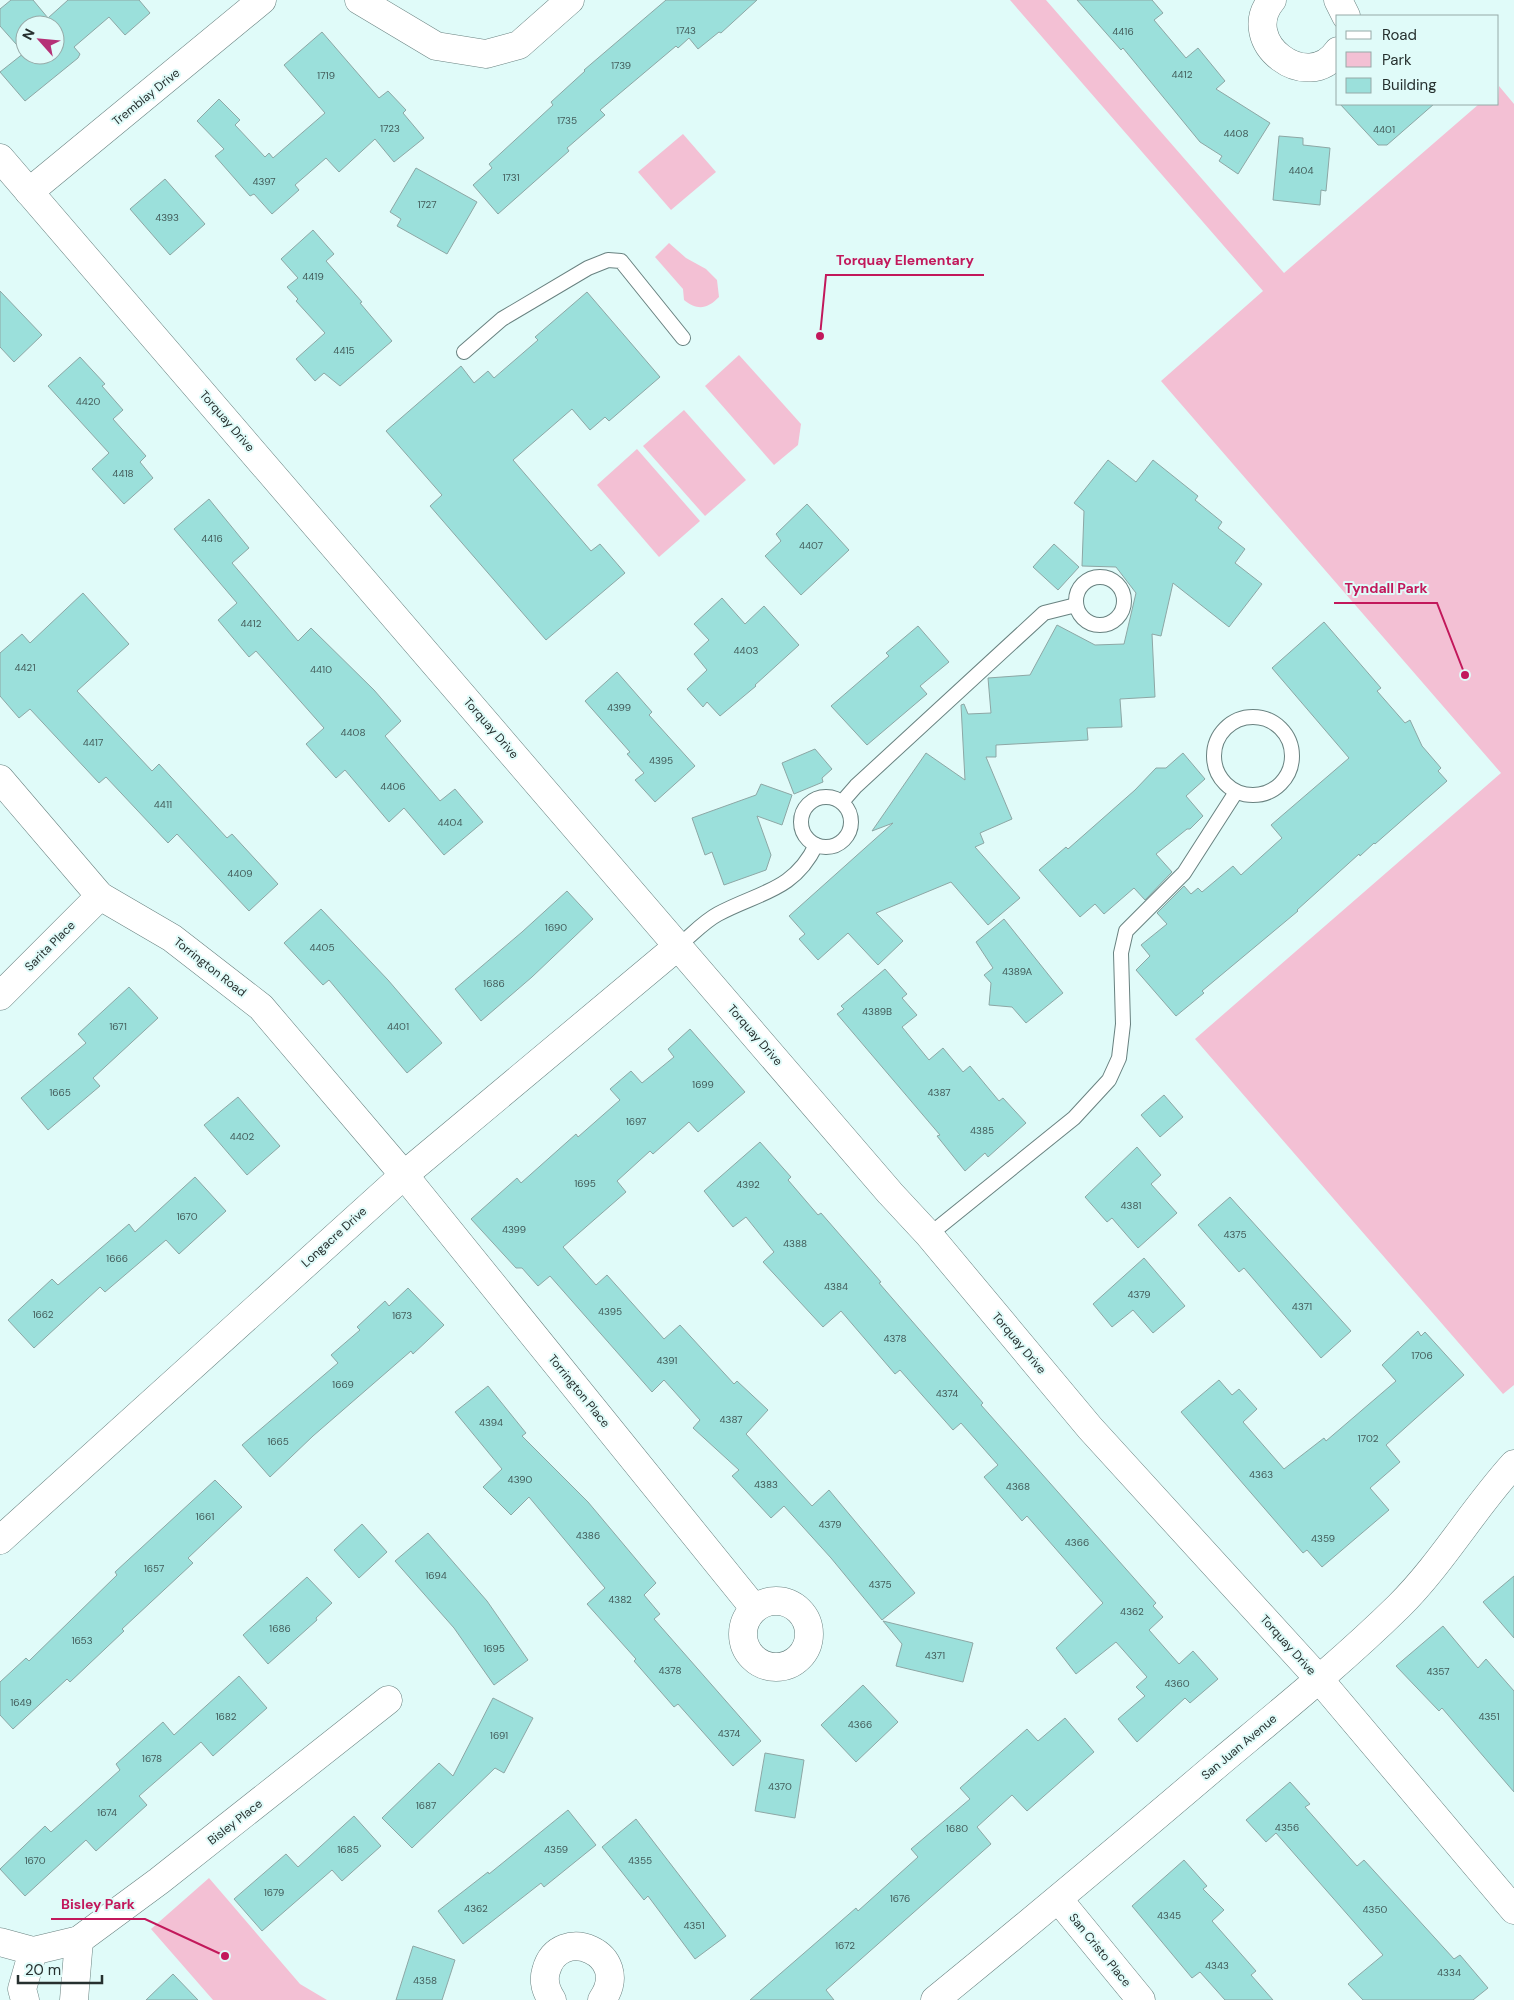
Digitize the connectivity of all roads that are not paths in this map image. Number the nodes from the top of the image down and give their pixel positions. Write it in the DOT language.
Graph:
graph roads {
  1 [pos="262,0"];
  2 [pos="359,0"];
  3 [pos="570,0"];
  4 [pos="1338,0"];
  5 [pos="1267,2"];
  6 [pos="1346,15"];
  7 [pos="1336,54"];
  8 [pos="0,158"];
  9 [pos="29,192"];
  10 [pos="683,338"];
  11 [pos="464,352"];
  12 [pos="1076,605"];
  13 [pos="0,779"];
  14 [pos="1236,792"];
  15 [pos="842,802"];
  16 [pos="816,845"];
  17 [pos="100,896"];
  18 [pos="678,946"];
  19 [pos="0,996"];
  20 [pos="404,1174"];
  21 [pos="929,1235"];
  22 [pos="1514,1464"];
  23 [pos="0,1540"];
  24 [pos="754,1608"];
  25 [pos="1319,1679"];
  26 [pos="388,1700"];
  27 [pos="1059,1900"];
  28 [pos="1512,1903"];
  29 [pos="79,1940"];
  30 [pos="0,1942"];
  31 [pos="33,1951"];
  32 [pos="25,2000"];
  33 [pos="74,2000"];
  34 [pos="552,2000"];
  35 [pos="602,2000"];
  36 [pos="935,2000"];
  37 [pos="1140,2000"];
  1 -- 9 [label="street, Tremblay Drive"];
  2 -- 3 [label="street"];
  4 -- 6 [label="street"];
  5 -- 7 [label="street"];
  8 -- 9 [label="street, Torquay Drive"];
  9 -- 18 [label="street, Torquay Drive"];
  10 -- 11 [label="lane"];
  12 -- 15 [label="lane"];
  13 -- 17 [label="street, Torrington Road"];
  14 -- 14 [label="lane"];
  14 -- 21 [label="lane"];
  15 -- 16 [label="lane"];
  15 -- 16 [label="lane"];
  16 -- 18 [label="lane"];
  17 -- 19 [label="street, Sarita Place"];
  17 -- 20 [label="street, Torrington Road"];
  18 -- 20 [label="street, Longacre Drive"];
  18 -- 21 [label="street, Torquay Drive"];
  20 -- 23 [label="street, Longacre Drive"];
  20 -- 24 [label="street, Torrington Place"];
  21 -- 25 [label="street, Torquay Drive"];
  22 -- 25 [label="street, San Juan Avenue"];
  25 -- 27 [label="street, San Juan Avenue"];
  25 -- 28 [label="street, Torquay Drive"];
  26 -- 29 [label="street, Bisley Place"];
  27 -- 36 [label="street, San Juan Avenue"];
  27 -- 37 [label="street, San Cristo Place"];
  29 -- 31 [label="street, Bisley Place"];
  29 -- 33 [label="street"];
  30 -- 31 [label="street, Bisley Place"];
  31 -- 32 [label="street"];
  34 -- 35 [label="street"];
}
